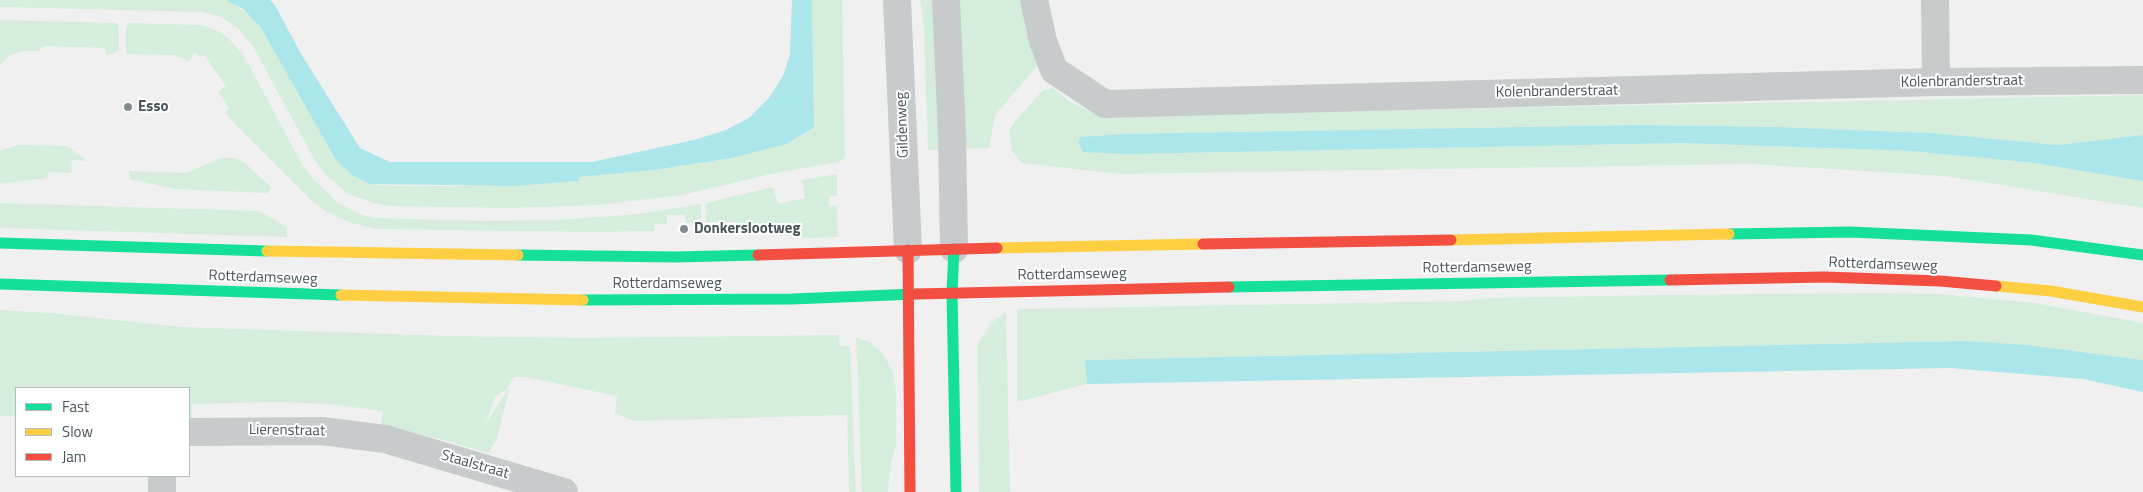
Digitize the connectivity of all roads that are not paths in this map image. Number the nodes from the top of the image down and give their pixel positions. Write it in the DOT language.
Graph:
graph roads {
  1 [pos="897,0"];
  2 [pos="946,0"];
  3 [pos="1034,0"];
  4 [pos="1935,0"];
  5 [pos="2143,80"];
  6 [pos="1936,82"];
  7 [pos="0,243"];
  8 [pos="954,249"];
  9 [pos="908,250"];
  10 [pos="2143,255"];
  11 [pos="0,284"];
  12 [pos="952,293"];
  13 [pos="909,295"];
  14 [pos="2143,307"];
  15 [pos="190,432"];
  16 [pos="386,438"];
  17 [pos="162,477"];
  18 [pos="162,492"];
  19 [pos="564,492"];
  20 [pos="910,492"];
  21 [pos="956,492"];
  1 -- 9 [label="street, Gildenweg"];
  2 -- 8 [label="street"];
  3 -- 6 [label="street, Kolenbranderstraat"];
  4 -- 6 [label="street"];
  5 -- 6 [label="street, Kolenbranderstraat"];
  7 -- 9 [label="main road, Rotterdamseweg"];
  8 -- 9 [label="main road, Rotterdamseweg"];
  8 -- 10 [label="main road, Rotterdamseweg"];
  8 -- 12 [label="main road"];
  9 -- 13 [label="main road"];
  11 -- 13 [label="main road, Rotterdamseweg"];
  12 -- 13 [label="main road, Rotterdamseweg"];
  12 -- 14 [label="main road, Rotterdamseweg"];
  12 -- 21 [label="main road"];
  13 -- 20 [label="main road"];
  15 -- 16 [label="street, Lierenstraat"];
  16 -- 19 [label="street, Staalstraat"];
  17 -- 18 [label="street"];
}
